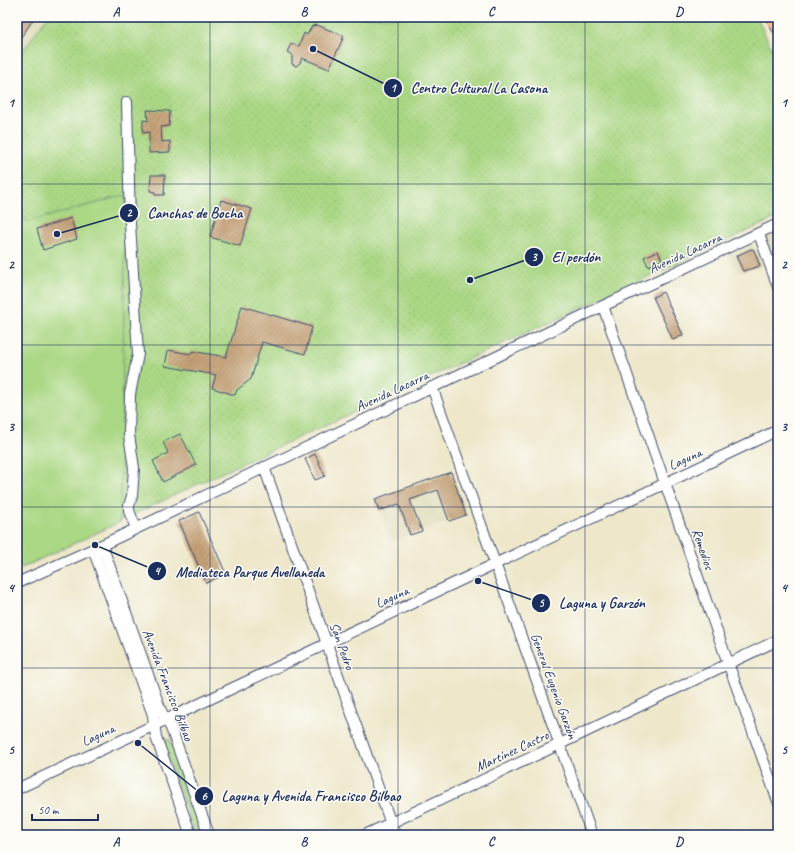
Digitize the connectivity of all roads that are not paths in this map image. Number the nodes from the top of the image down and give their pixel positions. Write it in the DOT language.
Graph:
graph roads {
  1 [pos="773,17"];
  2 [pos="778,27"];
  3 [pos="127,102"];
  4 [pos="778,224"];
  5 [pos="759,234"];
  6 [pos="778,287"];
  7 [pos="603,306"];
  8 [pos="432,387"];
  9 [pos="778,430"];
  10 [pos="264,467"];
  11 [pos="665,484"];
  12 [pos="136,528"];
  13 [pos="97,547"];
  14 [pos="496,564"];
  15 [pos="17,583"];
  16 [pos="778,640"];
  17 [pos="326,643"];
  18 [pos="728,664"];
  19 [pos="166,719"];
  20 [pos="154,724"];
  21 [pos="560,744"];
  22 [pos="17,789"];
  23 [pos="778,801"];
  24 [pos="391,823"];
  25 [pos="191,835"];
  26 [pos="209,835"];
  27 [pos="365,835"];
  28 [pos="395,835"];
  29 [pos="592,835"];
  1 -- 2 [label="main road"];
  3 -- 12 [label="street"];
  4 -- 5 [label="street, Avenida Lacarra"];
  5 -- 6 [label="street"];
  5 -- 7 [label="street, Avenida Lacarra"];
  7 -- 8 [label="street, Avenida Lacarra"];
  7 -- 11 [label="street, Remedios"];
  8 -- 10 [label="street, Avenida Lacarra"];
  8 -- 14 [label="street, General Eugenio Garzón"];
  9 -- 11 [label="street, Laguna"];
  10 -- 12 [label="street, Avenida Lacarra"];
  10 -- 17 [label="street, San Pedro"];
  11 -- 14 [label="street, Laguna"];
  11 -- 18 [label="street, Remedios"];
  12 -- 13 [label="street, Avenida Lacarra"];
  13 -- 15 [label="street, Avenida Lacarra"];
  13 -- 19 [label="street, Avenida Francisco Bilbao"];
  13 -- 20 [label="street, Avenida Francisco Bilbao"];
  14 -- 17 [label="street, Laguna"];
  14 -- 21 [label="street, General Eugenio Garzón"];
  16 -- 18 [label="street, Martínez Castro"];
  17 -- 19 [label="street, Laguna"];
  17 -- 24 [label="street, San Pedro"];
  18 -- 21 [label="street, Martínez Castro"];
  18 -- 23 [label="street, Remedios"];
  19 -- 20 [label="street, Laguna"];
  19 -- 26 [label="street, Avenida Francisco Bilbao"];
  20 -- 22 [label="street, Laguna"];
  20 -- 25 [label="street, Avenida Francisco Bilbao"];
  21 -- 24 [label="street, Martínez Castro"];
  21 -- 29 [label="street, General Eugenio Garzón"];
  24 -- 27 [label="street, Martínez Castro"];
  24 -- 28 [label="street, San Pedro"];
}
